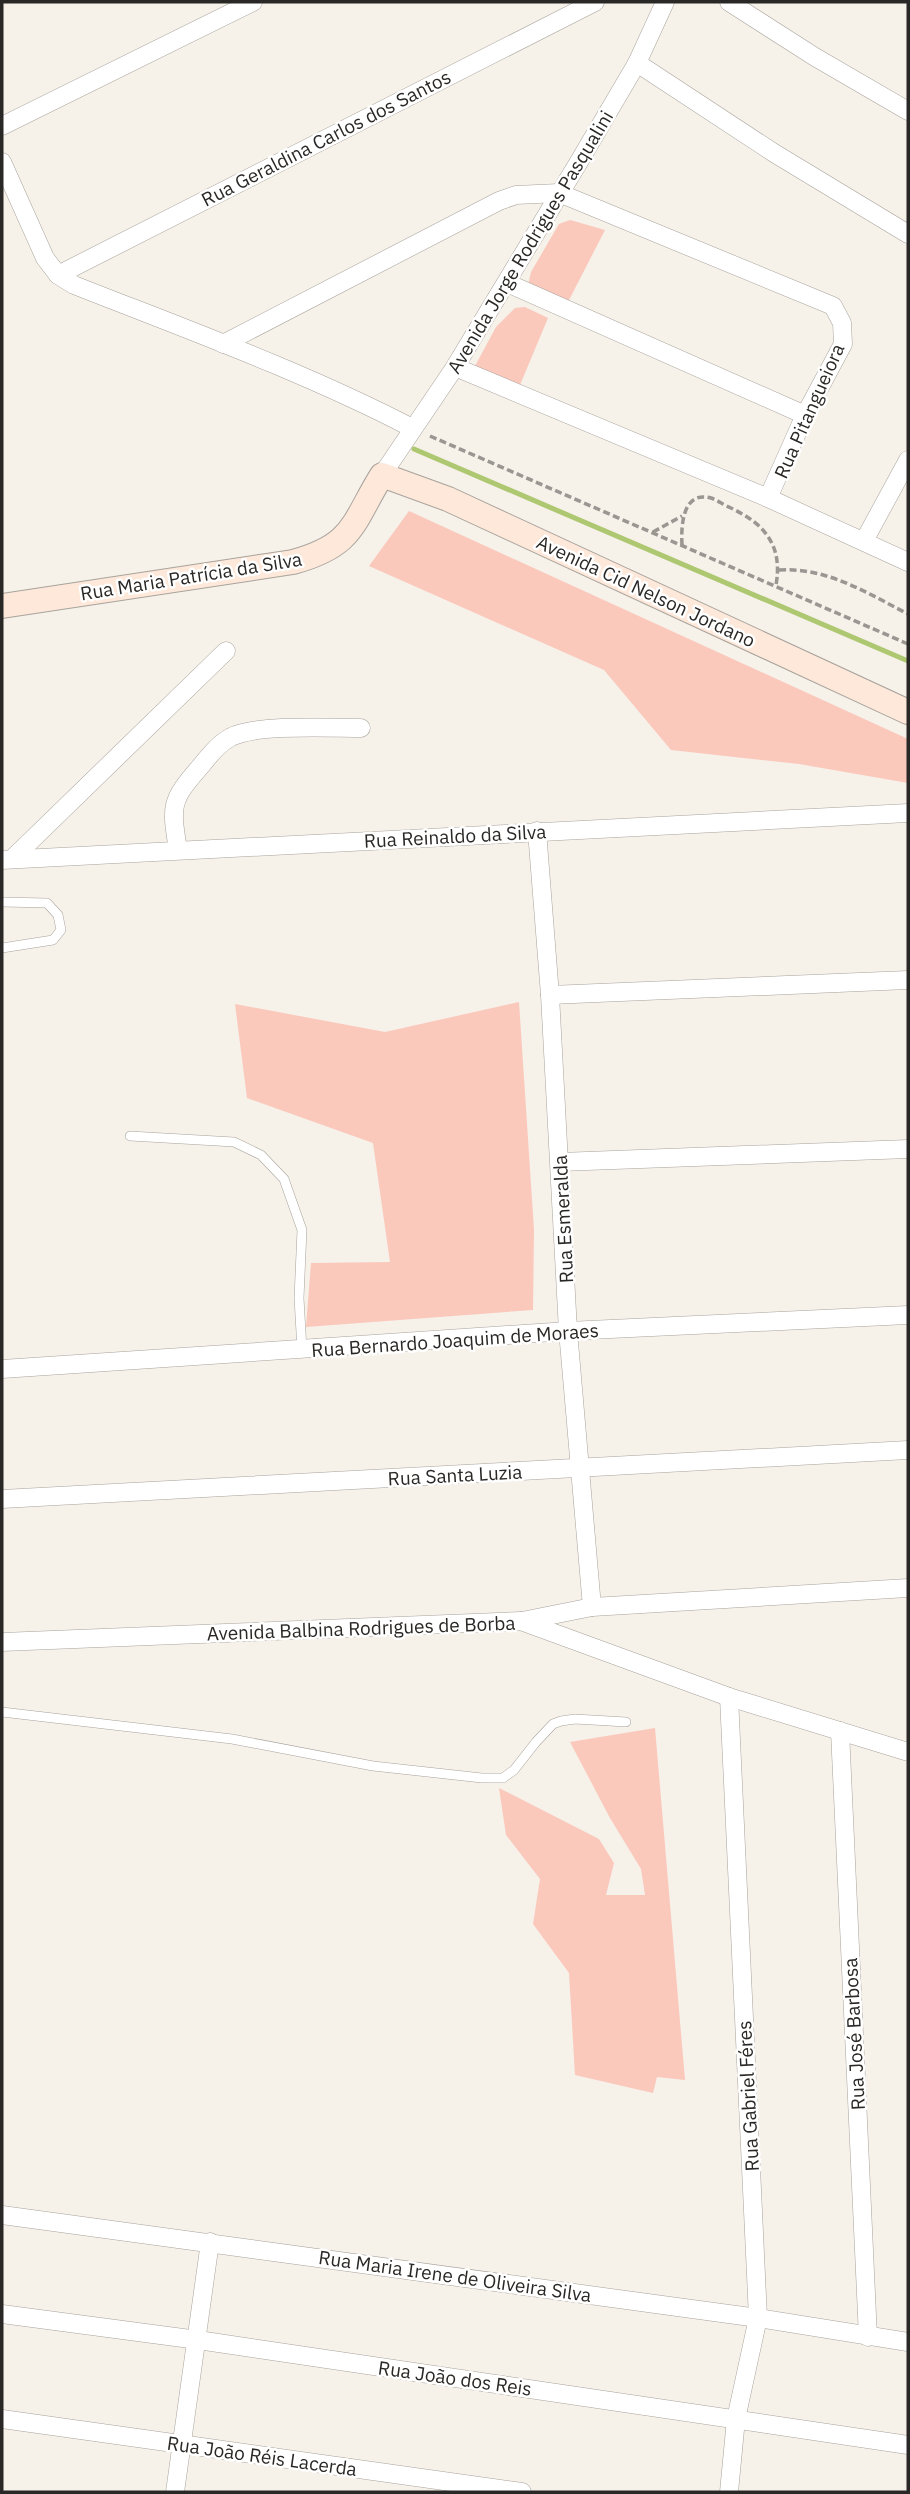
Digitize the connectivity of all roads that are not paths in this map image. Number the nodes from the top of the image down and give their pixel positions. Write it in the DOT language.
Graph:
graph roads {
  1 [pos="253,2"];
  2 [pos="594,2"];
  3 [pos="665,2"];
  4 [pos="729,2"];
  5 [pos="638,63"];
  6 [pos="908,111"];
  7 [pos="2,125"];
  8 [pos="2,162"];
  9 [pos="559,193"];
  10 [pos="908,234"];
  11 [pos="58,275"];
  12 [pos="507,283"];
  13 [pos="223,344"];
  14 [pos="455,367"];
  15 [pos="805,415"];
  16 [pos="412,428"];
  17 [pos="908,460"];
  18 [pos="382,475"];
  19 [pos="768,498"];
  20 [pos="864,541"];
  21 [pos="908,562"];
  22 [pos="2,606"];
  23 [pos="226,651"];
  24 [pos="908,712"];
  25 [pos="361,728"];
  26 [pos="908,813"];
  27 [pos="537,831"];
  28 [pos="178,850"];
  29 [pos="7,860"];
  30 [pos="2,902"];
  31 [pos="2,948"];
  32 [pos="908,980"];
  33 [pos="551,995"];
  34 [pos="130,1136"];
  35 [pos="908,1149"];
  36 [pos="560,1162"];
  37 [pos="908,1315"];
  38 [pos="568,1331"];
  39 [pos="302,1350"];
  40 [pos="2,1369"];
  41 [pos="908,1450"];
  42 [pos="580,1468"];
  43 [pos="2,1499"];
  44 [pos="908,1588"];
  45 [pos="592,1607"];
  46 [pos="521,1621"];
  47 [pos="2,1642"];
  48 [pos="729,1697"];
  49 [pos="2,1712"];
  50 [pos="626,1722"];
  51 [pos="840,1731"];
  52 [pos="908,1752"];
  53 [pos="2,2215"];
  54 [pos="210,2242"];
  55 [pos="2,2314"];
  56 [pos="758,2318"];
  57 [pos="868,2337"];
  58 [pos="198,2340"];
  59 [pos="908,2342"];
  60 [pos="2,2419"];
  61 [pos="736,2419"];
  62 [pos="181,2445"];
  63 [pos="908,2445"];
  64 [pos="175,2492"];
  65 [pos="522,2492"];
  66 [pos="729,2492"];
  1 -- 7 [label="street"];
  2 -- 11 [label="street, Rua Geraldina Carlos dos Santos"];
  3 -- 5 [label="street, Avenida Jorge Rodrigues Pasqualini"];
  4 -- 6 [label="street"];
  5 -- 9 [label="street, Avenida Jorge Rodrigues Pasqualini"];
  5 -- 10 [label="street"];
  8 -- 11 [label="street"];
  9 -- 12 [label="street, Avenida Jorge Rodrigues Pasqualini"];
  9 -- 13 [label="street"];
  9 -- 15 [label="street, Rua Pitangueiora"];
  11 -- 13 [label="street"];
  12 -- 14 [label="street, Avenida Jorge Rodrigues Pasqualini"];
  12 -- 15 [label="street"];
  13 -- 16 [label="street"];
  14 -- 16 [label="street, Avenida Jorge Rodrigues Pasqualini"];
  14 -- 19 [label="street"];
  15 -- 19 [label="street, Rua Pitangueiora"];
  16 -- 18 [label="street, Avenida Jorge Rodrigues Pasqualini"];
  17 -- 20 [label="street"];
  18 -- 22 [label="street, Rua Maria Patrícia da Silva"];
  18 -- 24 [label="street, Avenida Cid Nelson Jordano"];
  19 -- 20 [label="street, Rua Pitangueiora"];
  20 -- 21 [label="street, Rua Pitangueiora"];
  23 -- 29 [label="street"];
  25 -- 28 [label="street"];
  26 -- 27 [label="street, Rua Reinaldo da Silva"];
  27 -- 28 [label="street, Rua Reinaldo da Silva"];
  27 -- 33 [label="street, Rua Esmeralda"];
  28 -- 29 [label="street, Rua Reinaldo da Silva"];
  30 -- 31 [label="lane"];
  32 -- 33 [label="street"];
  33 -- 36 [label="street, Rua Esmeralda"];
  34 -- 39 [label="lane"];
  35 -- 36 [label="street"];
  36 -- 38 [label="street, Rua Esmeralda"];
  37 -- 38 [label="street, Rua Bernardo Joaquim de Moraes"];
  38 -- 39 [label="street, Rua Bernardo Joaquim de Moraes"];
  38 -- 42 [label="street, Rua Esmeralda"];
  39 -- 40 [label="street, Rua Bernardo Joaquim de Moraes"];
  41 -- 42 [label="street, Rua Santa Luzia"];
  42 -- 43 [label="street, Rua Santa Luzia"];
  42 -- 45 [label="street, Rua Esmeralda"];
  44 -- 45 [label="street"];
  45 -- 46 [label="street"];
  46 -- 47 [label="street, Avenida Balbina Rodrigues de Borba"];
  46 -- 48 [label="street, Avenida Balbina Rodrigues de Borba"];
  48 -- 51 [label="street, Avenida Balbina Rodrigues de Borba"];
  48 -- 56 [label="street, Rua Gabriel Féres"];
  49 -- 50 [label="lane"];
  51 -- 52 [label="street, Avenida Balbina Rodrigues de Borba"];
  51 -- 57 [label="street, Rua José Barbosa"];
  53 -- 54 [label="street, Rua Maria Irene de Oliveira Silva"];
  54 -- 56 [label="street, Rua Maria Irene de Oliveira Silva"];
  54 -- 58 [label="street"];
  55 -- 58 [label="street, Rua João dos Reis"];
  56 -- 57 [label="street, Rua Maria Irene de Oliveira Silva"];
  56 -- 61 [label="street, Rua Gabriel Féres"];
  57 -- 59 [label="street, Rua Maria Irene de Oliveira Silva"];
  58 -- 61 [label="street, Rua João dos Reis"];
  58 -- 62 [label="street"];
  60 -- 62 [label="street, Rua João Réis Lacerda"];
  61 -- 63 [label="street, Rua João dos Reis"];
  61 -- 66 [label="street, Rua Gabriel Féres"];
  62 -- 64 [label="street"];
  62 -- 65 [label="street, Rua João Réis Lacerda"];
}
